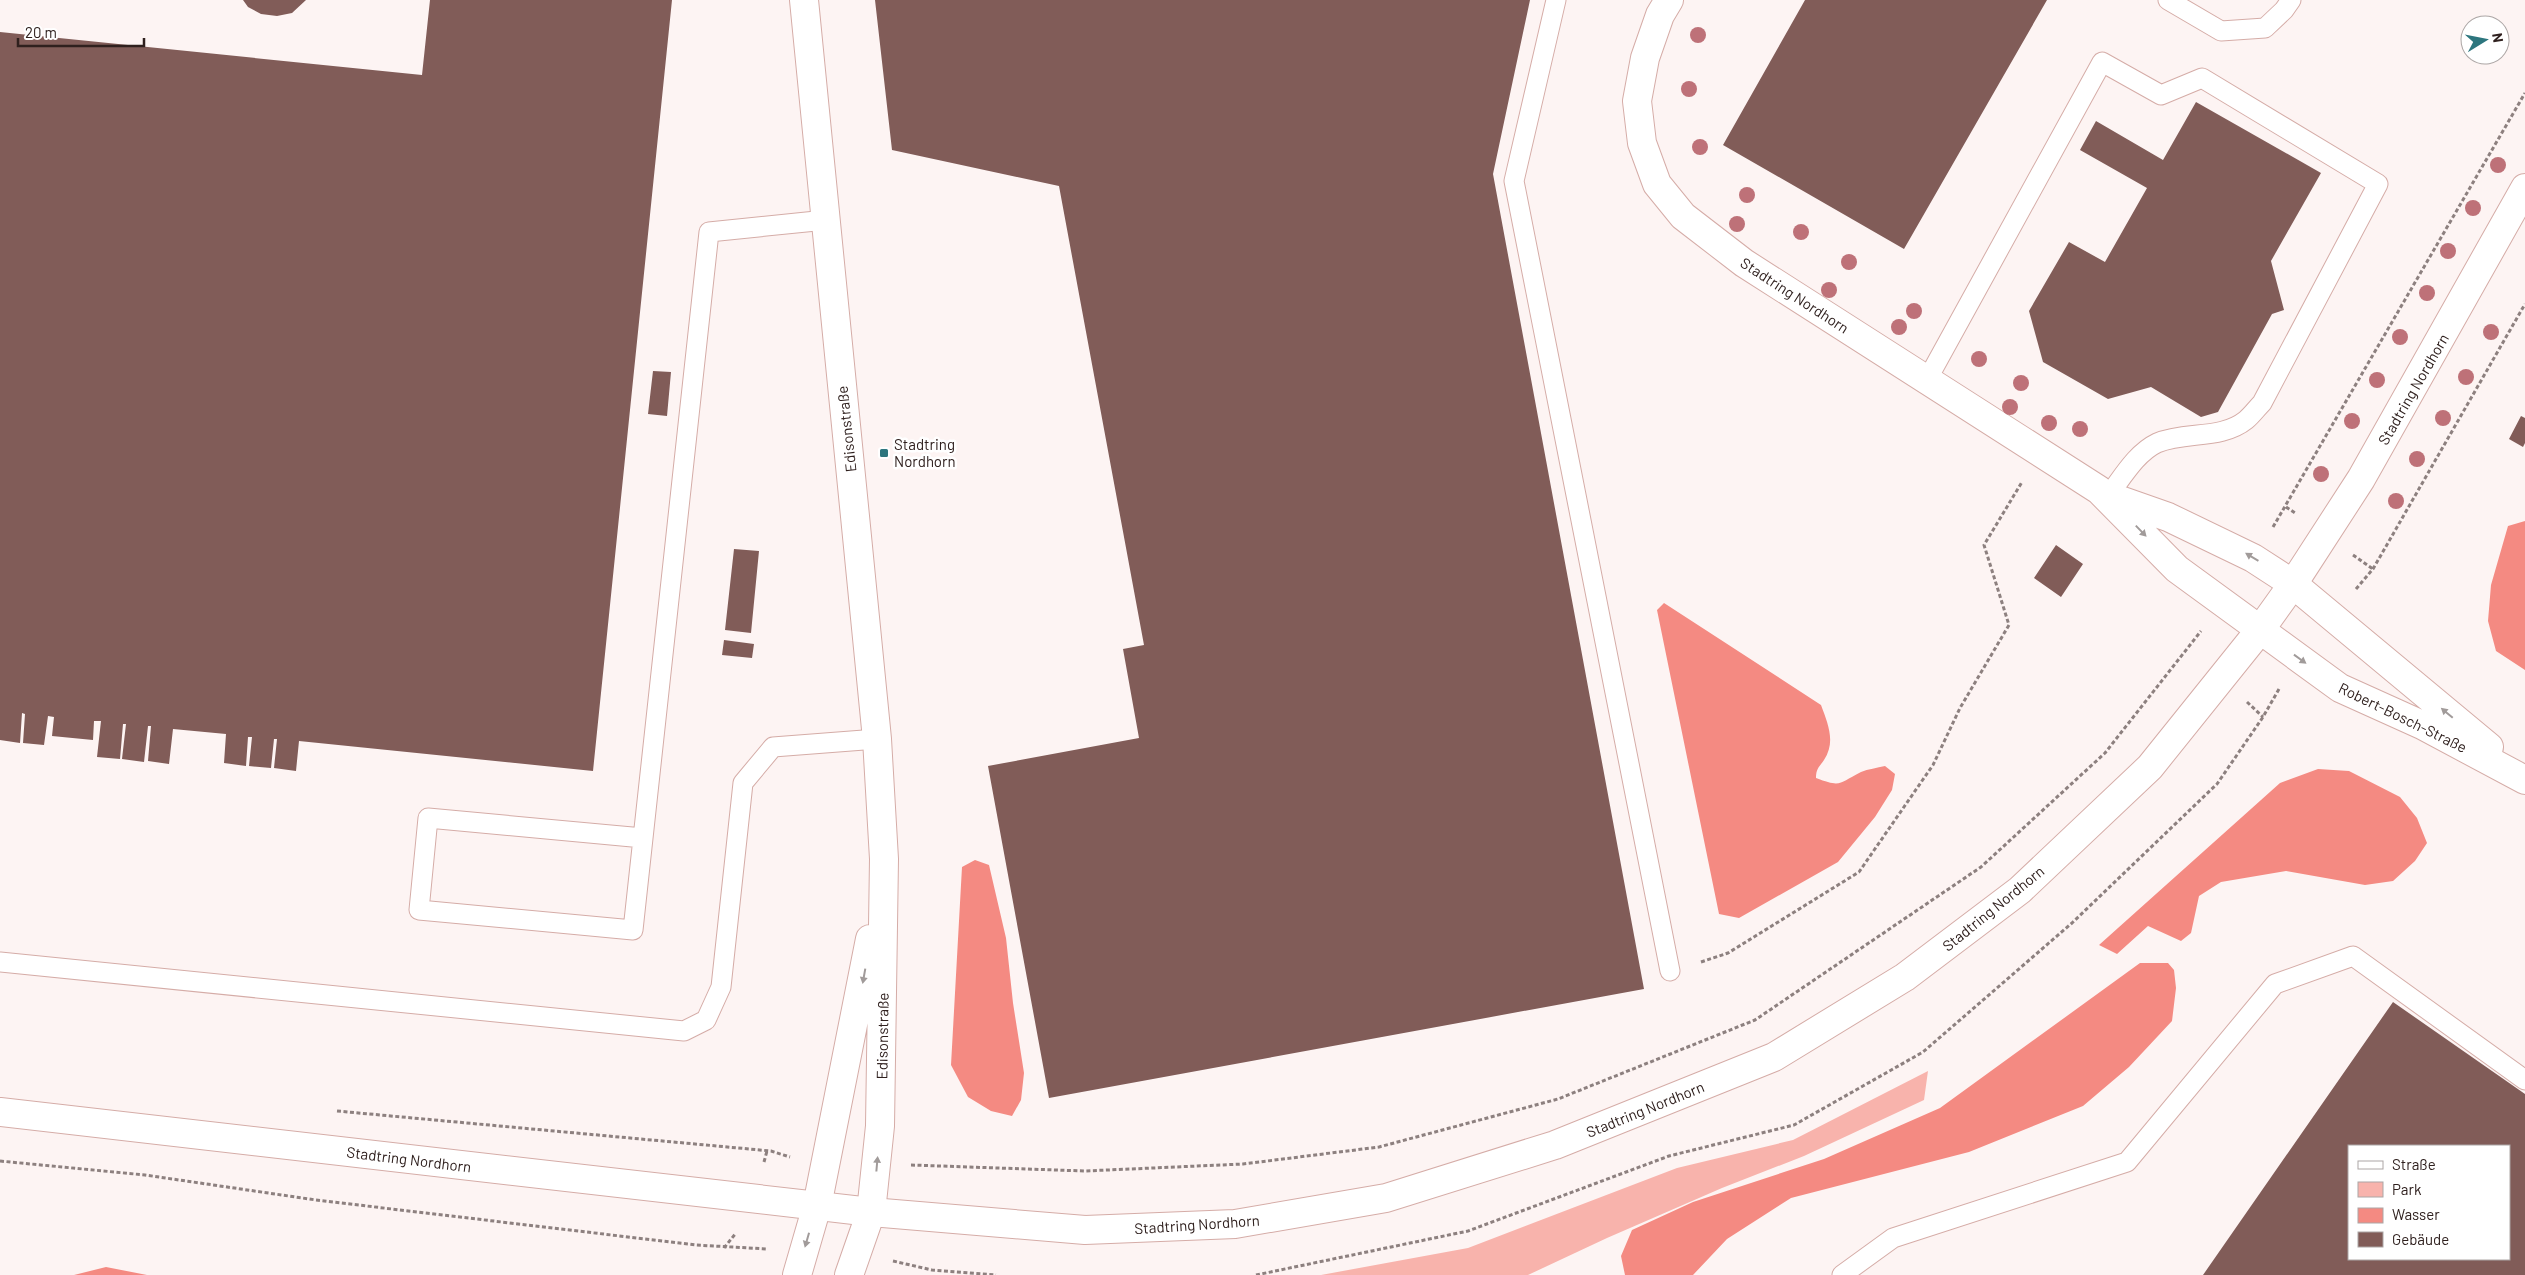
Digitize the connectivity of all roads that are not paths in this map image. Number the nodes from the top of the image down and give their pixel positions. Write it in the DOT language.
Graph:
graph roads {
  1 [pos="804,0"];
  2 [pos="1556,0"];
  3 [pos="1669,0"];
  4 [pos="2168,0"];
  5 [pos="2291,0"];
  6 [pos="2525,188"];
  7 [pos="826,220"];
  8 [pos="1927,380"];
  9 [pos="2108,496"];
  10 [pos="2293,584"];
  11 [pos="2260,630"];
  12 [pos="877,739"];
  13 [pos="2525,779"];
  14 [pos="643,838"];
  15 [pos="884,859"];
  16 [pos="0,962"];
  17 [pos="1670,971"];
  18 [pos="2525,1080"];
  19 [pos="0,1112"];
  20 [pos="817,1206"];
  21 [pos="871,1212"];
  22 [pos="797,1275"];
  23 [pos="849,1275"];
  24 [pos="1842,1275"];
  1 -- 7 [label="street, Edisonstraße"];
  2 -- 17 [label="lane"];
  3 -- 8 [label="street, Stadtring Nordhorn"];
  4 -- 5 [label="lane"];
  6 -- 10 [label="street, Stadtring Nordhorn"];
  7 -- 12 [label="street, Edisonstraße"];
  7 -- 14 [label="lane"];
  8 -- 9 [label="street, Stadtring Nordhorn"];
  8 -- 9 [label="lane"];
  10 -- 9 [label="street, Stadtring Nordhorn, one-way"];
  9 -- 11 [label="street, Stadtring Nordhorn, one-way"];
  10 -- 11 [label="street, Stadtring Nordhorn"];
  13 -- 10 [label="street, Robert-Bosch-Straße, one-way"];
  11 -- 13 [label="street, Robert-Bosch-Straße, one-way"];
  11 -- 21 [label="street, Stadtring Nordhorn"];
  12 -- 15 [label="street, Edisonstraße"];
  12 -- 16 [label="lane"];
  14 -- 14 [label="lane"];
  15 -- 20 [label="street, Edisonstraße, one-way"];
  21 -- 15 [label="street, Edisonstraße, one-way"];
  18 -- 24 [label="lane"];
  19 -- 20 [label="street, Stadtring Nordhorn"];
  20 -- 21 [label="street, Stadtring Nordhorn"];
  20 -- 22 [label="street, one-way"];
  21 -- 23 [label="street"];
}
